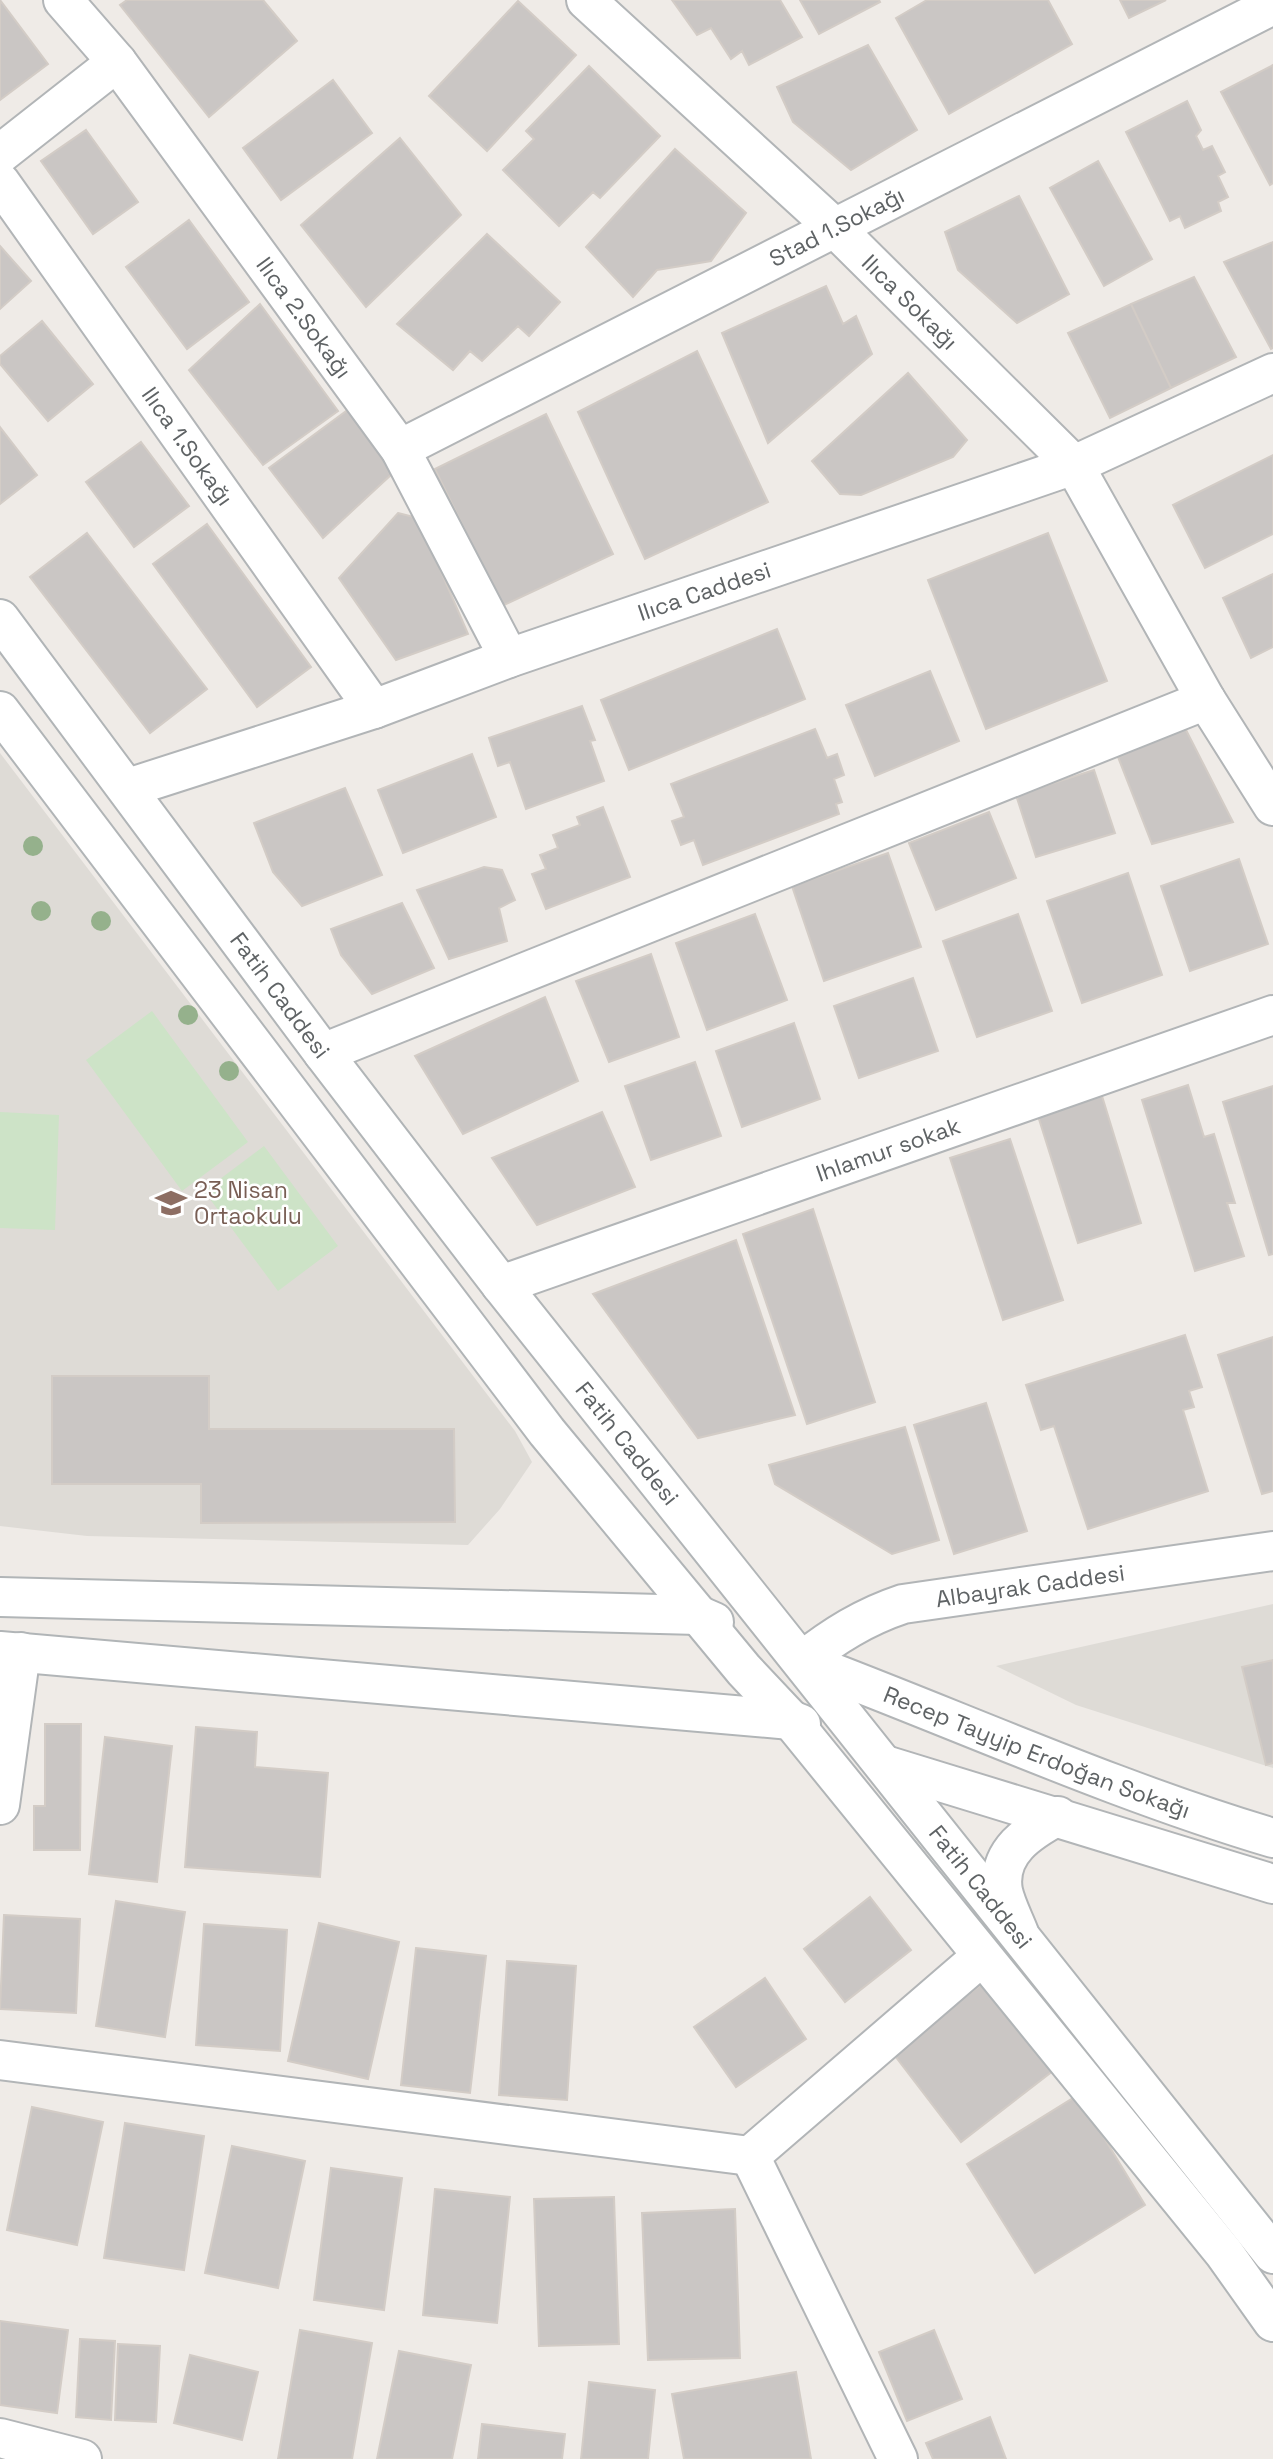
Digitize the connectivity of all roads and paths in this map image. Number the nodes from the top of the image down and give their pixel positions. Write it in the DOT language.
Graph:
graph roads {
  1 [pos="63,0"];
  2 [pos="586,0"];
  3 [pos="1273,5"];
  4 [pos="117,62"];
  5 [pos="0,154"];
  6 [pos="0,182"];
  7 [pos="835,228"];
  8 [pos="1273,373"];
  9 [pos="400,449"];
  10 [pos="1074,465"];
  11 [pos="0,619"];
  12 [pos="509,658"];
  13 [pos="1206,700"];
  14 [pos="374,709"];
  15 [pos="0,711"];
  16 [pos="128,788"];
  17 [pos="1272,801"];
  18 [pos="1273,1015"];
  19 [pos="323,1053"];
  20 [pos="501,1284"];
  21 [pos="1273,1551"];
  22 [pos="0,1597"];
  23 [pos="698,1615"];
  24 [pos="10,1652"];
  25 [pos="802,1661"];
  26 [pos="791,1720"];
  27 [pos="885,1765"];
  28 [pos="0,1805"];
  29 [pos="1058,1816"];
  30 [pos="1273,1838"];
  31 [pos="1273,1884"];
  32 [pos="1019,1933"];
  33 [pos="981,1957"];
  34 [pos="0,2060"];
  35 [pos="750,2156"];
  36 [pos="1273,2254"];
  37 [pos="1273,2322"];
  38 [pos="0,2438"];
  39 [pos="82,2459"];
  40 [pos="898,2459"];
  1 -- 4 [label="street, Ilıca 2.Sokağı"];
  2 -- 7 [label="street, Ilıca Sokağı"];
  3 -- 7 [label="street, Stad 1.Sokağı"];
  4 -- 5 [label="street"];
  4 -- 9 [label="street, Ilıca 2.Sokağı"];
  6 -- 14 [label="street, Ilıca 1.Sokağı"];
  7 -- 9 [label="street, Stad 1.Sokağı"];
  7 -- 10 [label="street, Ilıca Sokağı"];
  8 -- 10 [label="street, Ilıca Caddesi"];
  9 -- 12 [label="street, Ilıca 2.Sokağı"];
  10 -- 12 [label="street, Ilıca Caddesi"];
  10 -- 13 [label="street, Ilıca Sokağı"];
  11 -- 16 [label="street, Fatih Caddesi"];
  12 -- 14 [label="street, Ilıca Caddesi"];
  13 -- 17 [label="street, Ilıca Sokağı"];
  13 -- 19 [label="street"];
  14 -- 16 [label="street, Ilıca Caddesi"];
  15 -- 23 [label="street, Fatih Caddesi"];
  16 -- 19 [label="street, Fatih Caddesi"];
  18 -- 20 [label="street, Ihlamur sokak"];
  19 -- 20 [label="street, Fatih Caddesi"];
  20 -- 25 [label="street, Fatih Caddesi"];
  21 -- 25 [label="street, Albayrak Caddesi"];
  22 -- 23 [label="street"];
  23 -- 25 [label="street, Recep Tayyip Erdoğan Sokağı"];
  23 -- 26 [label="street, Fatih Caddesi"];
  24 -- 26 [label="street"];
  24 -- 28 [label="street"];
  25 -- 27 [label="street, Fatih Caddesi"];
  25 -- 30 [label="street, Recep Tayyip Erdoğan Sokağı"];
  26 -- 27 [label="street, Recep Tayyip Erdoğan Sokağı"];
  26 -- 33 [label="street, Fatih Caddesi"];
  27 -- 29 [label="street, Recep Tayyip Erdoğan Sokağı"];
  27 -- 32 [label="street, Fatih Caddesi"];
  29 -- 31 [label="street, Recep Tayyip Erdoğan Sokağı"];
  29 -- 32 [label="street"];
  32 -- 36 [label="street, Fatih Caddesi"];
  33 -- 35 [label="street"];
  33 -- 37 [label="street, Fatih Caddesi"];
  34 -- 35 [label="street"];
  35 -- 40 [label="street"];
  38 -- 39 [label="street"];
}
